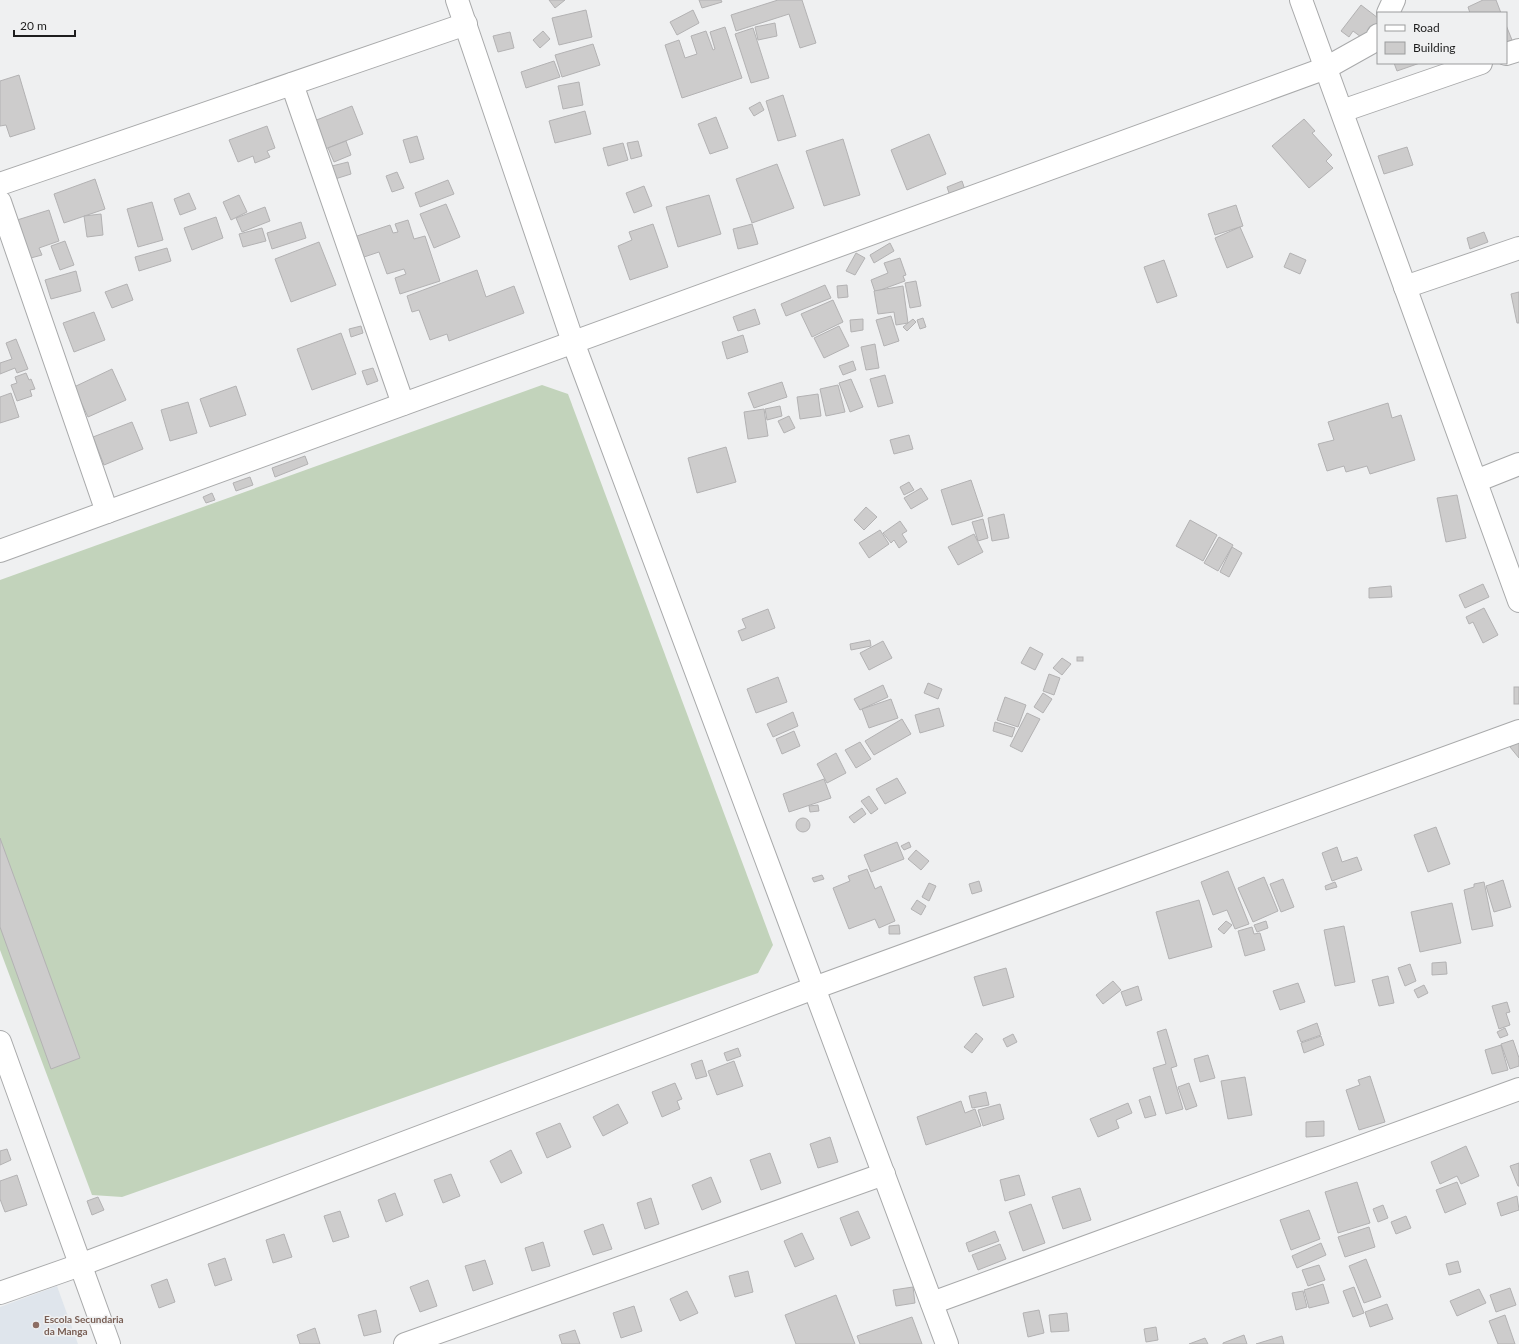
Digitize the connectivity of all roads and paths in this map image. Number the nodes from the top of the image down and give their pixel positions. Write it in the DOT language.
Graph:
graph roads {
  1 [pos="457,0"];
  2 [pos="1301,0"];
  3 [pos="1394,0"];
  4 [pos="1388,12"];
  5 [pos="466,24"];
  6 [pos="1377,38"];
  7 [pos="1519,50"];
  8 [pos="1507,54"];
  9 [pos="1478,64"];
  10 [pos="1326,68"];
  11 [pos="292,84"];
  12 [pos="1342,112"];
  13 [pos="0,184"];
  14 [pos="0,202"];
  15 [pos="1519,248"];
  16 [pos="1406,287"];
  17 [pos="573,342"];
  18 [pos="403,404"];
  19 [pos="1519,464"];
  20 [pos="1476,481"];
  21 [pos="107,512"];
  22 [pos="0,551"];
  23 [pos="1519,600"];
  24 [pos="1519,731"];
  25 [pos="814,988"];
  26 [pos="0,1042"];
  27 [pos="1519,1089"];
  28 [pos="884,1174"];
  29 [pos="80,1265"];
  30 [pos="0,1293"];
  31 [pos="932,1303"];
  32 [pos="109,1344"];
  33 [pos="405,1344"];
  34 [pos="947,1344"];
  1 -- 5 [label="street"];
  2 -- 10 [label="street"];
  3 -- 4 [label="street"];
  5 -- 11 [label="street"];
  5 -- 17 [label="street"];
  6 -- 10 [label="street"];
  7 -- 8 [label="street"];
  9 -- 12 [label="street"];
  10 -- 12 [label="street"];
  10 -- 17 [label="street"];
  11 -- 13 [label="street"];
  11 -- 18 [label="street"];
  12 -- 16 [label="street"];
  14 -- 21 [label="street"];
  15 -- 16 [label="street"];
  16 -- 20 [label="street"];
  17 -- 18 [label="street"];
  17 -- 25 [label="street"];
  18 -- 21 [label="street"];
  19 -- 20 [label="street"];
  20 -- 23 [label="street"];
  21 -- 22 [label="street"];
  24 -- 25 [label="street"];
  25 -- 28 [label="street"];
  25 -- 29 [label="street"];
  26 -- 29 [label="street"];
  27 -- 31 [label="street"];
  28 -- 31 [label="street"];
  28 -- 33 [label="street"];
  29 -- 30 [label="street"];
  29 -- 32 [label="street"];
  31 -- 34 [label="street"];
}
